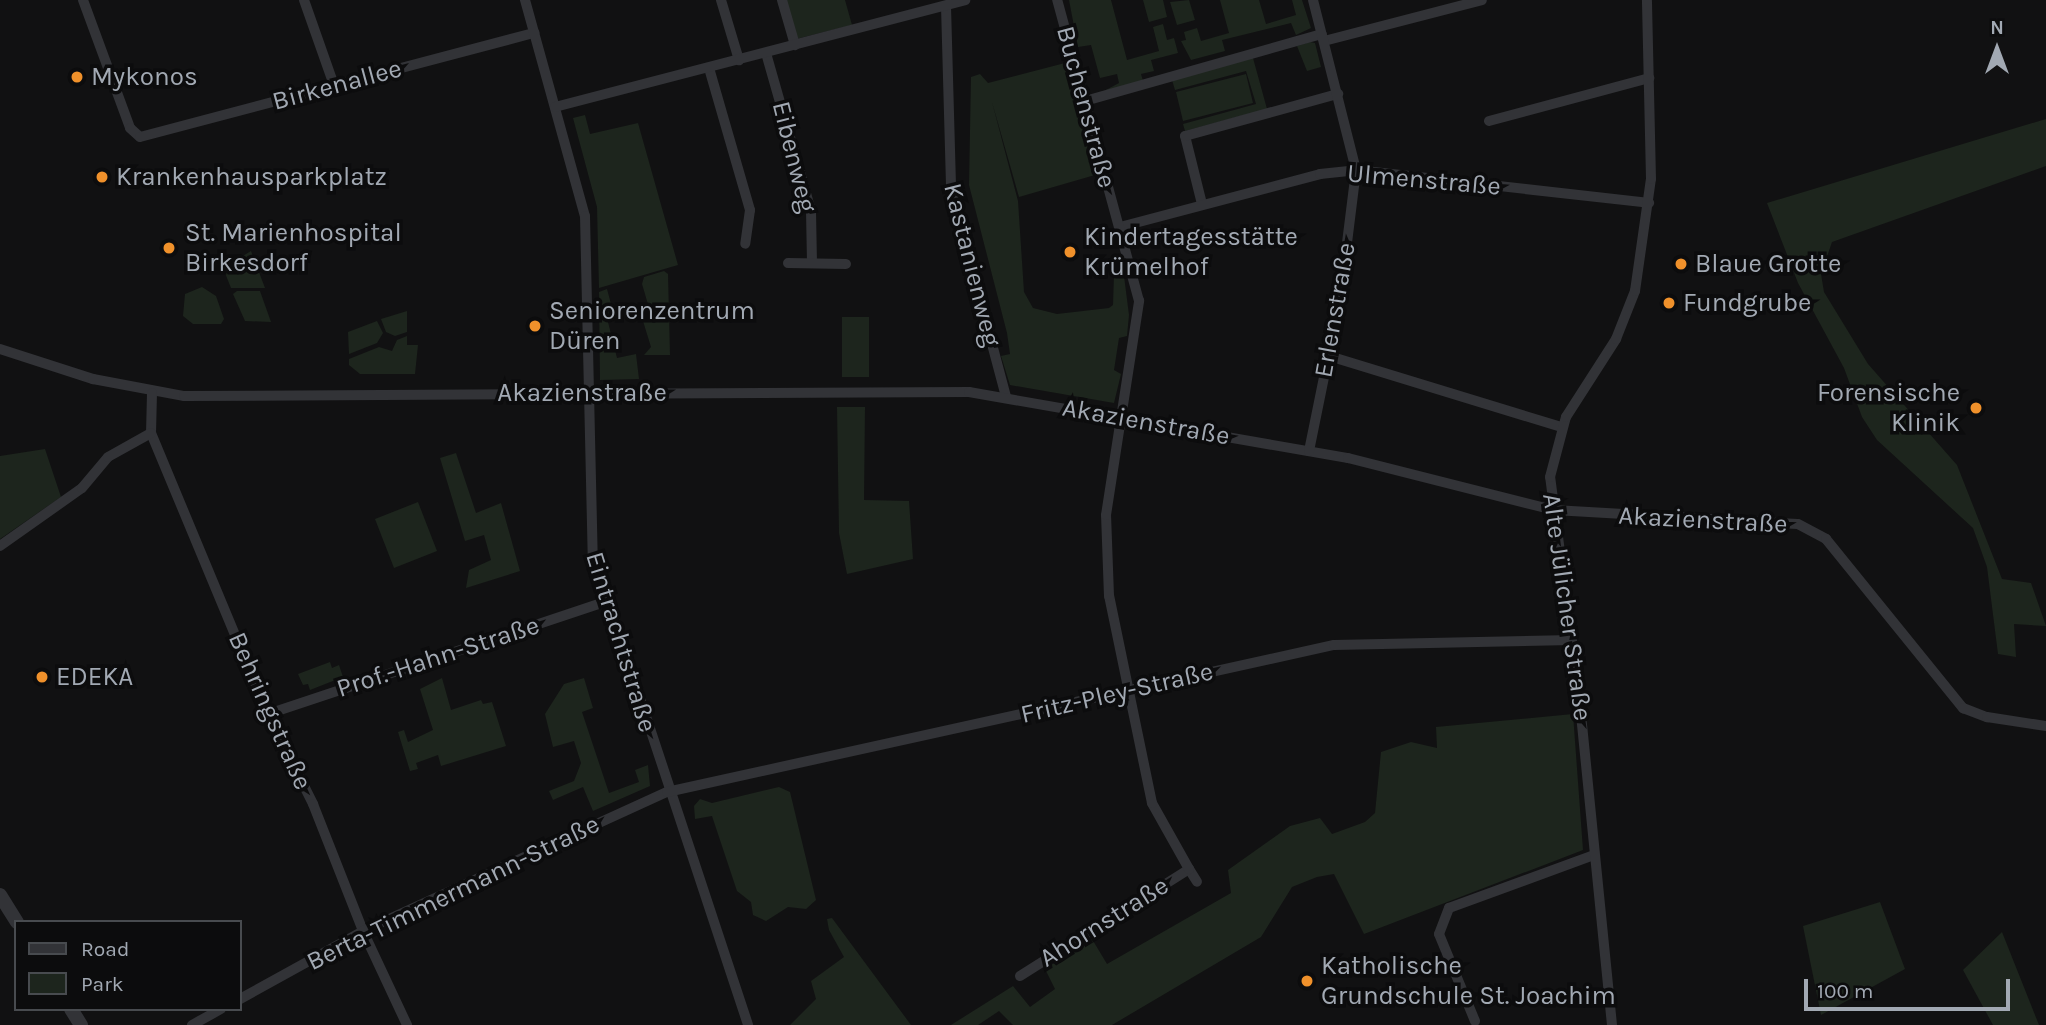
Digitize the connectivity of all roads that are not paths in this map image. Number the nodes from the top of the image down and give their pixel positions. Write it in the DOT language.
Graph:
graph roads {
  1 [pos="83,0"];
  2 [pos="304,0"];
  3 [pos="525,0"];
  4 [pos="721,0"];
  5 [pos="782,0"];
  6 [pos="965,0"];
  7 [pos="1057,0"];
  8 [pos="1313,0"];
  9 [pos="1482,0"];
  10 [pos="1647,0"];
  11 [pos="946,6"];
  12 [pos="535,33"];
  13 [pos="1323,37"];
  14 [pos="795,45"];
  15 [pos="766,53"];
  16 [pos="739,60"];
  17 [pos="709,68"];
  18 [pos="1649,78"];
  19 [pos="334,85"];
  20 [pos="1338,94"];
  21 [pos="1085,101"];
  22 [pos="555,107"];
  23 [pos="1489,121"];
  24 [pos="1356,170"];
  25 [pos="1649,203"];
  26 [pos="1202,204"];
  27 [pos="1120,227"];
  28 [pos="746,244"];
  29 [pos="812,262"];
  30 [pos="788,263"];
  31 [pos="846,264"];
  32 [pos="0,349"];
  33 [pos="1329,356"];
  34 [pos="152,393"];
  35 [pos="588,393"];
  36 [pos="1006,397"];
  37 [pos="1122,419"];
  38 [pos="1561,427"];
  39 [pos="151,433"];
  40 [pos="1309,451"];
  41 [pos="1554,510"];
  42 [pos="0,546"];
  43 [pos="607,601"];
  44 [pos="1572,640"];
  45 [pos="1126,690"];
  46 [pos="268,714"];
  47 [pos="2046,726"];
  48 [pos="667,792"];
  49 [pos="1594,855"];
  50 [pos="1189,869"];
  51 [pos="1197,882"];
  52 [pos="0,895"];
  53 [pos="16,920"];
  54 [pos="363,931"];
  55 [pos="1020,976"];
  56 [pos="242,998"];
  57 [pos="217,1011"];
  58 [pos="1475,1021"];
  59 [pos="192,1025"];
  60 [pos="407,1025"];
  61 [pos="748,1025"];
  62 [pos="1612,1025"];
  1 -- 19 [label="street, Birkenallee"];
  2 -- 19 [label="street"];
  3 -- 12 [label="street, Eintrachtstraße"];
  4 -- 16 [label="street"];
  5 -- 14 [label="street"];
  6 -- 11 [label="street"];
  7 -- 21 [label="street, Buchenstraße"];
  8 -- 13 [label="street"];
  9 -- 13 [label="street"];
  10 -- 18 [label="street, Alte Jülicher Straße"];
  11 -- 14 [label="street"];
  11 -- 36 [label="street, Kastanienweg"];
  12 -- 19 [label="street, Birkenallee"];
  12 -- 22 [label="street, Eintrachtstraße"];
  13 -- 20 [label="street"];
  13 -- 21 [label="street"];
  14 -- 15 [label="street"];
  15 -- 16 [label="street"];
  15 -- 29 [label="street, Eibenweg"];
  16 -- 17 [label="street"];
  17 -- 22 [label="street"];
  17 -- 28 [label="street"];
  18 -- 23 [label="street"];
  18 -- 25 [label="street, Alte Jülicher Straße"];
  20 -- 24 [label="street"];
  20 -- 26 [label="street"];
  21 -- 27 [label="street, Buchenstraße"];
  22 -- 35 [label="street, Eintrachtstraße"];
  24 -- 25 [label="street, Ulmenstraße"];
  24 -- 26 [label="street, Ulmenstraße"];
  24 -- 33 [label="street, Erlenstraße"];
  25 -- 38 [label="street, Alte Jülicher Straße"];
  26 -- 27 [label="street, Ulmenstraße"];
  27 -- 37 [label="street, Buchenstraße"];
  29 -- 30 [label="street"];
  29 -- 31 [label="street"];
  32 -- 34 [label="street, Akazienstraße"];
  33 -- 38 [label="street"];
  33 -- 40 [label="street, Erlenstraße"];
  34 -- 35 [label="street, Akazienstraße"];
  34 -- 39 [label="street, Behringstraße"];
  35 -- 36 [label="street, Akazienstraße"];
  35 -- 43 [label="street, Eintrachtstraße"];
  36 -- 37 [label="street, Akazienstraße"];
  37 -- 40 [label="street, Akazienstraße"];
  37 -- 45 [label="street, Ahornstraße"];
  38 -- 41 [label="street, Alte Jülicher Straße"];
  39 -- 42 [label="street"];
  39 -- 46 [label="street, Behringstraße"];
  40 -- 41 [label="street, Akazienstraße"];
  41 -- 44 [label="street, Alte Jülicher Straße"];
  41 -- 47 [label="street, Akazienstraße"];
  43 -- 46 [label="street, Prof.-Hahn-Straße"];
  43 -- 48 [label="street, Eintrachtstraße"];
  44 -- 45 [label="street, Fritz-Pley-Straße"];
  44 -- 49 [label="street, Alte Jülicher Straße"];
  45 -- 48 [label="street, Fritz-Pley-Straße"];
  45 -- 50 [label="street, Ahornstraße"];
  46 -- 54 [label="street, Behringstraße"];
  48 -- 54 [label="street, Berta-Timmermann-Straße"];
  48 -- 61 [label="street, Eintrachtstraße"];
  49 -- 58 [label="street"];
  49 -- 62 [label="street, Alte Jülicher Straße"];
  50 -- 51 [label="street, Ahornstraße"];
  50 -- 55 [label="street, Ahornstraße"];
  52 -- 53 [label="street"];
  54 -- 56 [label="street, Berta-Timmermann-Straße"];
  54 -- 60 [label="street, Behringstraße"];
  57 -- 59 [label="street"];
}
